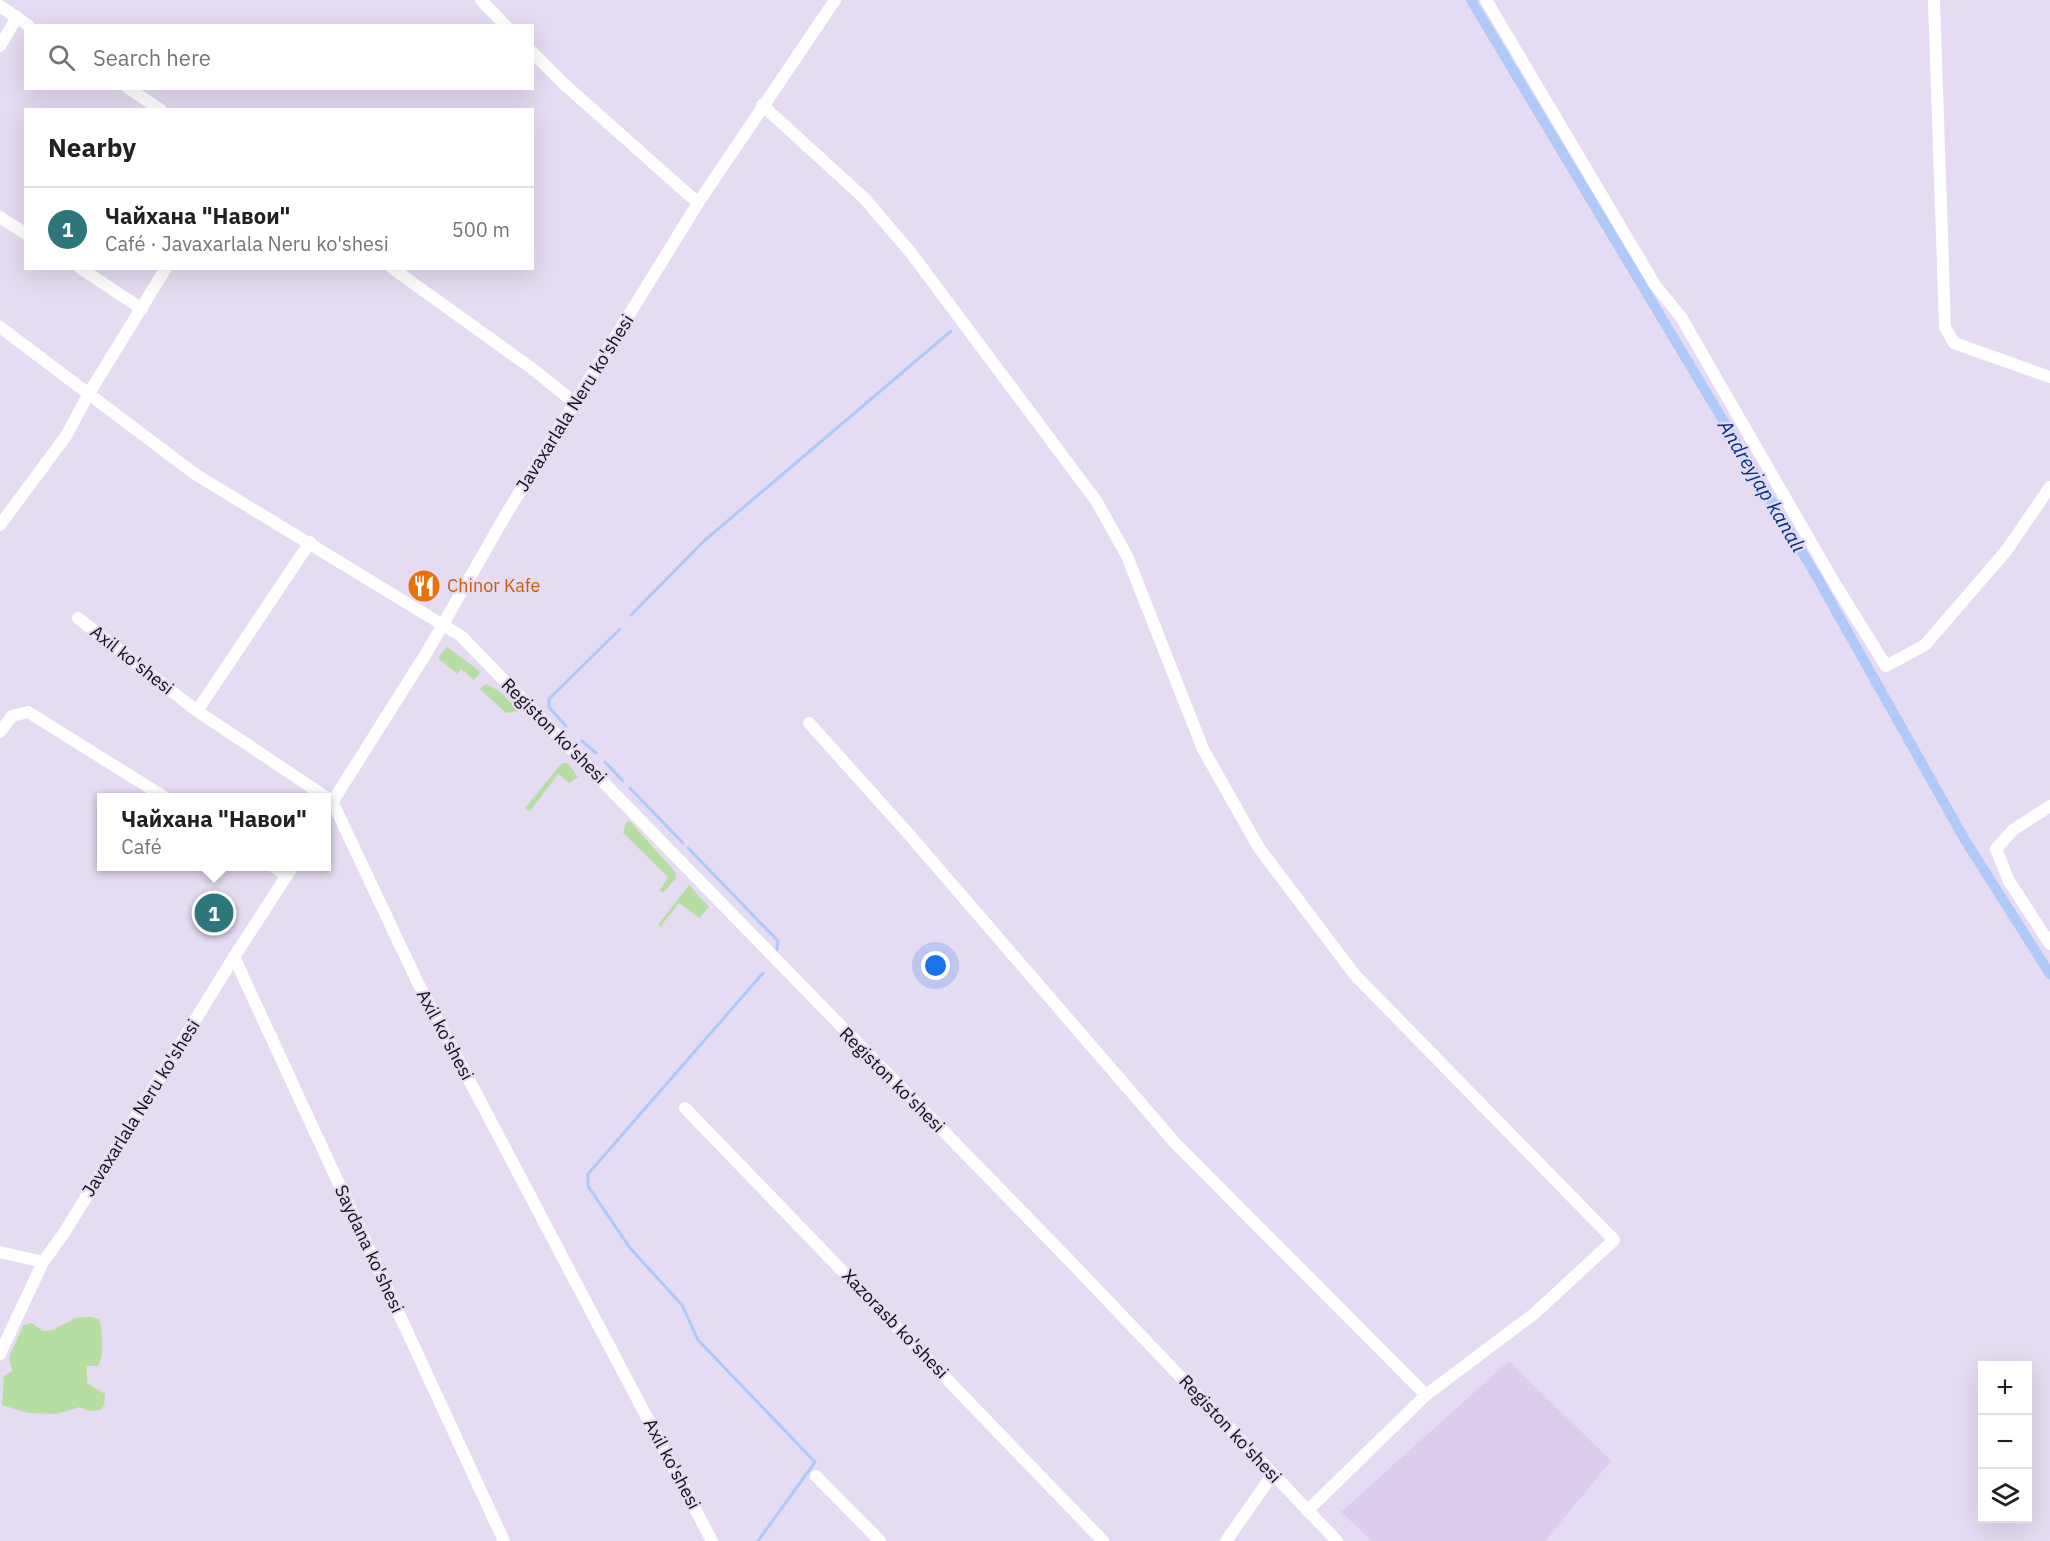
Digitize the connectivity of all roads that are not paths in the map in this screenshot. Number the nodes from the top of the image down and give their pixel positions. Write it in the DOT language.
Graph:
graph roads {
  1 [pos="481,0"];
  2 [pos="835,0"];
  3 [pos="1486,0"];
  4 [pos="1934,0"];
  5 [pos="0,6"];
  6 [pos="17,17"];
  7 [pos="27,24"];
  8 [pos="504,24"];
  9 [pos="0,46"];
  10 [pos="534,54"];
  11 [pos="132,90"];
  12 [pos="762,105"];
  13 [pos="159,108"];
  14 [pos="698,203"];
  15 [pos="0,217"];
  16 [pos="24,233"];
  17 [pos="83,270"];
  18 [pos="165,270"];
  19 [pos="395,270"];
  20 [pos="142,309"];
  21 [pos="0,327"];
  22 [pos="2050,377"];
  23 [pos="88,395"];
  24 [pos="575,403"];
  25 [pos="2050,487"];
  26 [pos="0,525"];
  27 [pos="310,542"];
  28 [pos="78,618"];
  29 [pos="442,624"];
  30 [pos="197,711"];
  31 [pos="809,723"];
  32 [pos="0,732"];
  33 [pos="158,793"];
  34 [pos="311,793"];
  35 [pos="331,805"];
  36 [pos="2050,806"];
  37 [pos="331,809"];
  38 [pos="290,871"];
  39 [pos="2050,944"];
  40 [pos="234,957"];
  41 [pos="685,1108"];
  42 [pos="0,1252"];
  43 [pos="44,1262"];
  44 [pos="0,1354"];
  45 [pos="1426,1395"];
  46 [pos="1273,1474"];
  47 [pos="816,1476"];
  48 [pos="1307,1511"];
  49 [pos="504,1541"];
  50 [pos="712,1541"];
  51 [pos="880,1541"];
  52 [pos="1103,1541"];
  53 [pos="1226,1541"];
  54 [pos="1337,1541"];
  1 -- 8 [label="street"];
  2 -- 12 [label="street, Javaxarlala Neru ko'shesi"];
  3 -- 25 [label="street"];
  4 -- 22 [label="street"];
  5 -- 6 [label="street"];
  6 -- 7 [label="street"];
  6 -- 9 [label="street"];
  10 -- 14 [label="street"];
  11 -- 13 [label="street"];
  12 -- 14 [label="street, Javaxarlala Neru ko'shesi"];
  12 -- 45 [label="street"];
  14 -- 24 [label="street, Javaxarlala Neru ko'shesi"];
  15 -- 16 [label="street"];
  17 -- 20 [label="street"];
  18 -- 20 [label="street"];
  19 -- 24 [label="street"];
  20 -- 23 [label="street"];
  21 -- 23 [label="street, Registon ko'shesi"];
  23 -- 26 [label="street"];
  23 -- 27 [label="street, Registon ko'shesi"];
  24 -- 29 [label="street, Javaxarlala Neru ko'shesi"];
  27 -- 29 [label="street, Registon ko'shesi"];
  27 -- 30 [label="street"];
  28 -- 30 [label="street, Axil ko'shesi"];
  29 -- 35 [label="street, Javaxarlala Neru ko'shesi"];
  29 -- 46 [label="street, Registon ko'shesi"];
  30 -- 34 [label="street, Axil ko'shesi"];
  31 -- 45 [label="street"];
  32 -- 33 [label="street"];
  36 -- 39 [label="street"];
  37 -- 50 [label="street, Axil ko'shesi"];
  38 -- 40 [label="street, Javaxarlala Neru ko'shesi"];
  40 -- 43 [label="street, Javaxarlala Neru ko'shesi"];
  40 -- 49 [label="street, Saydana ko'shesi"];
  41 -- 52 [label="street, Xazorasb ko'shesi"];
  42 -- 43 [label="street"];
  43 -- 44 [label="street, Javaxarlala Neru ko'shesi"];
  45 -- 48 [label="street"];
  46 -- 48 [label="street, Registon ko'shesi"];
  46 -- 53 [label="street"];
  47 -- 51 [label="street"];
  48 -- 54 [label="street, Registon ko'shesi"];
}
